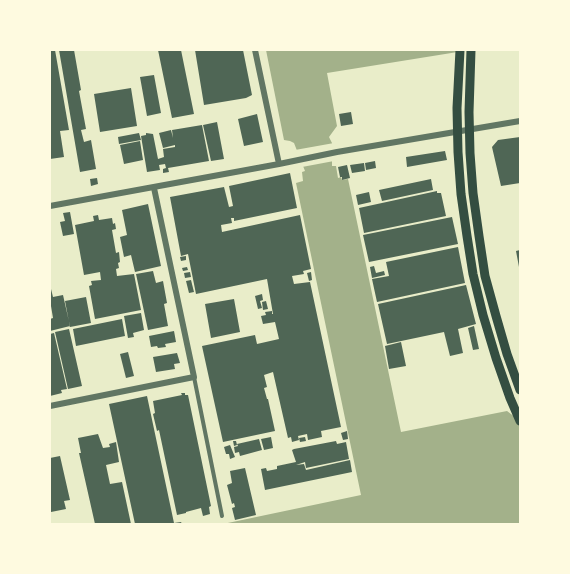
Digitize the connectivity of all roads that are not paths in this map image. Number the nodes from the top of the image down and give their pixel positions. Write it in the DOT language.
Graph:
graph roads {
  1 [pos="255,50"];
  2 [pos="460,50"];
  3 [pos="471,50"];
  4 [pos="520,121"];
  5 [pos="279,164"];
  6 [pos="154,188"];
  7 [pos="50,206"];
  8 [pos="194,377"];
  9 [pos="520,390"];
  10 [pos="50,406"];
  11 [pos="520,421"];
  12 [pos="222,516"];
  1 -- 5 [label="street"];
  2 -- 11 [label="highway"];
  3 -- 9 [label="highway"];
  4 -- 5 [label="street"];
  5 -- 6 [label="street"];
  6 -- 7 [label="street"];
  6 -- 8 [label="street"];
  8 -- 10 [label="street"];
  8 -- 12 [label="street"];
}
